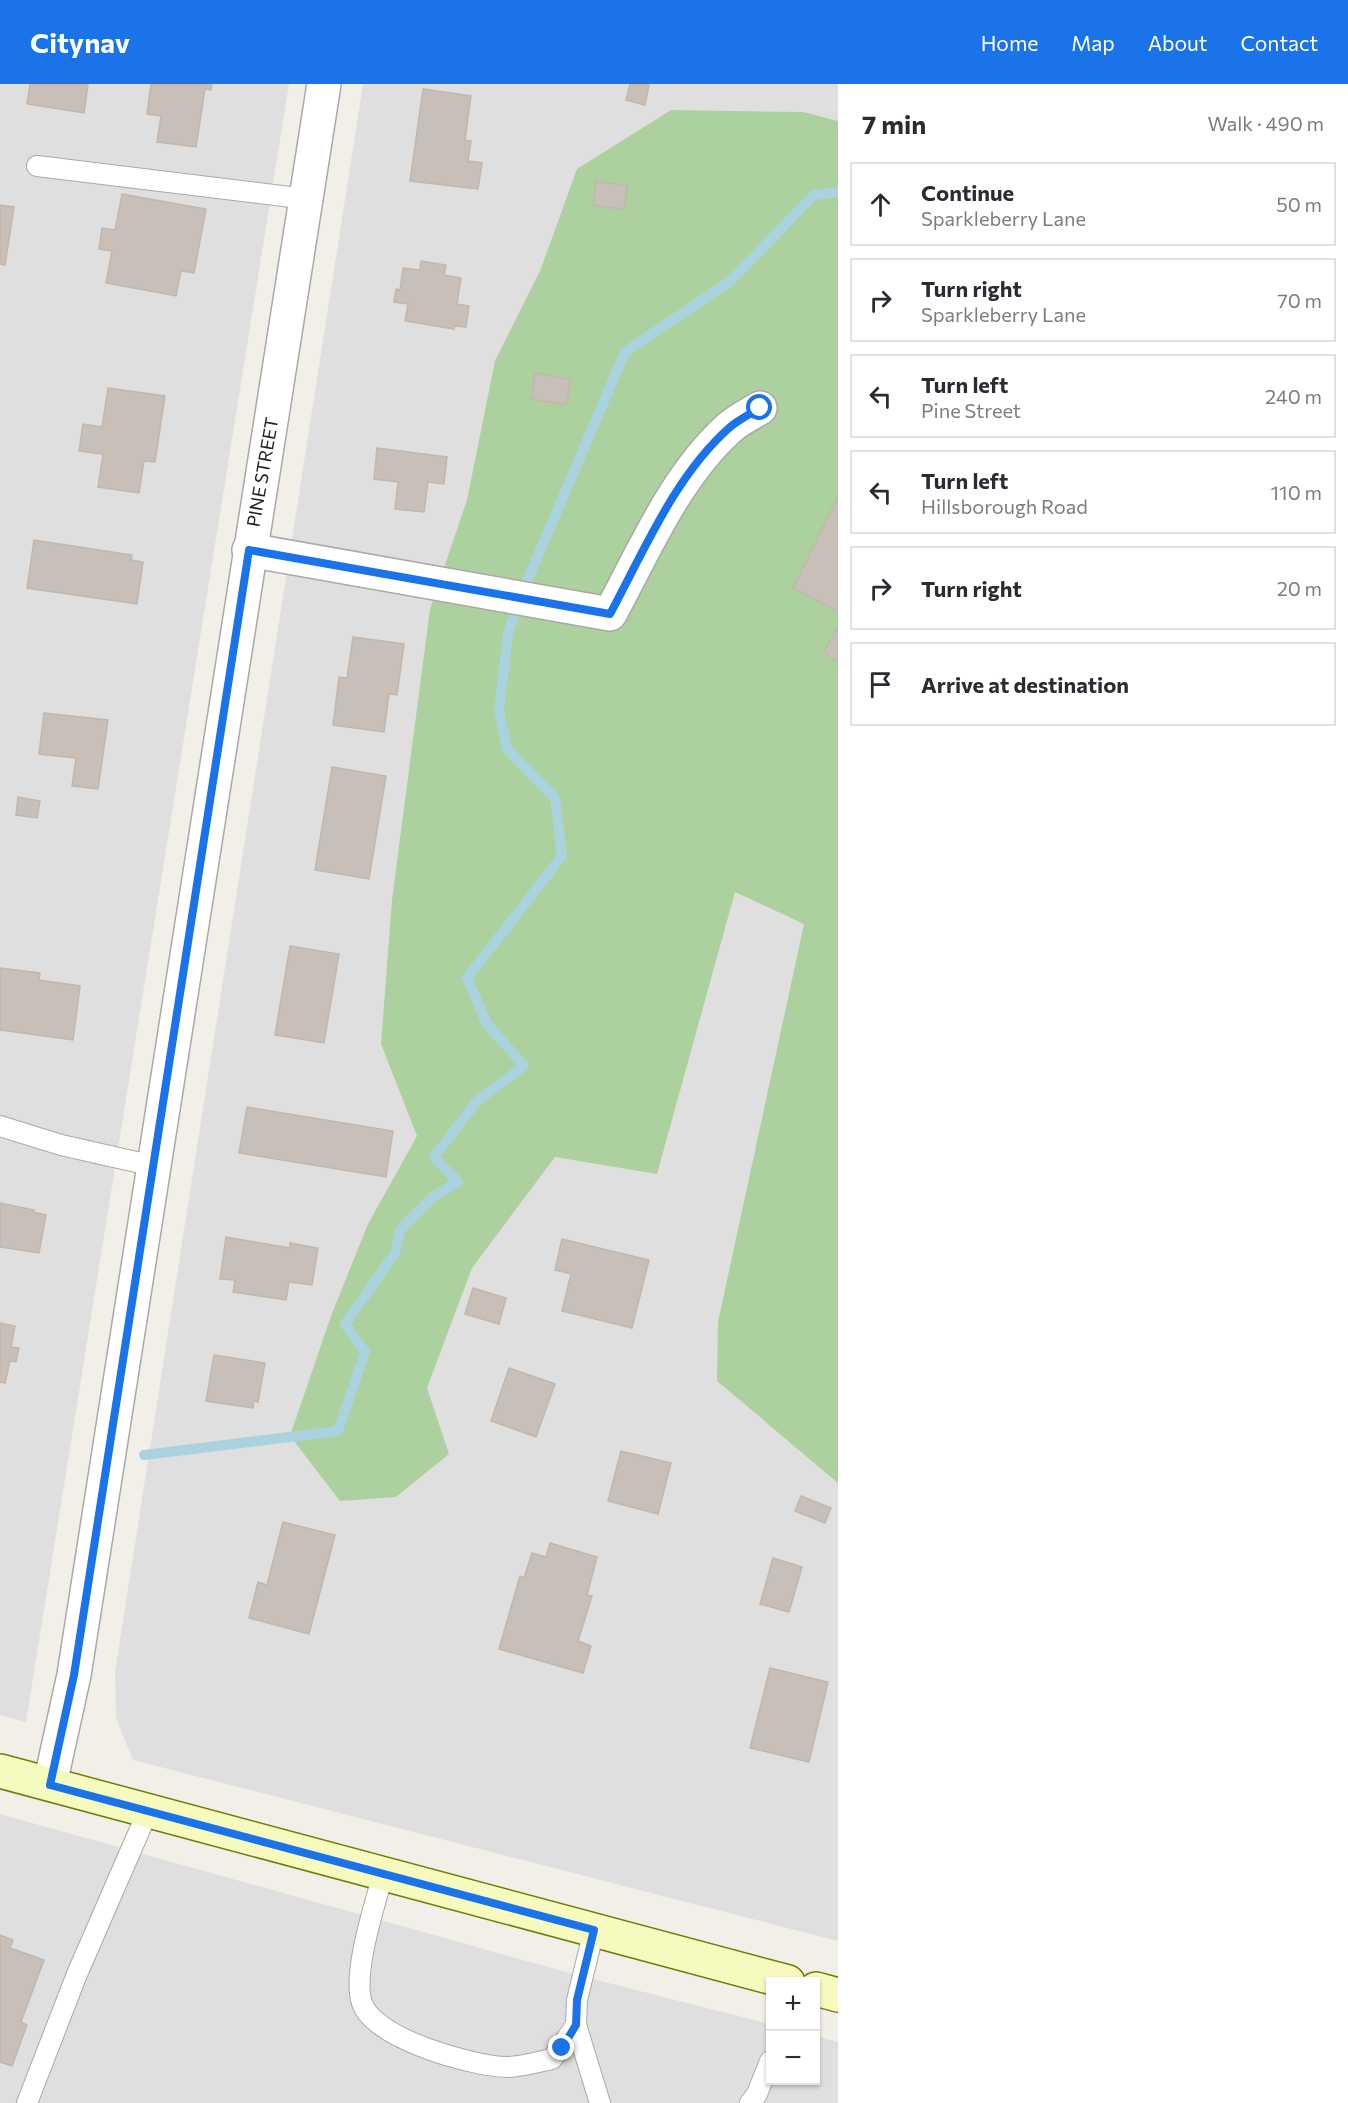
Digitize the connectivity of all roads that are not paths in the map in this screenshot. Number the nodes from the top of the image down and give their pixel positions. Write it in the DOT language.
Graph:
graph roads {
  1 [pos="324,84"];
  2 [pos="37,166"];
  3 [pos="307,199"];
  4 [pos="760,408"];
  5 [pos="249,550"];
  6 [pos="0,1126"];
  7 [pos="154,1166"];
  8 [pos="0,1771"];
  9 [pos="50,1785"];
  10 [pos="148,1811"];
  11 [pos="383,1874"];
  12 [pos="594,1930"];
  13 [pos="769,1977"];
  14 [pos="820,1990"];
  15 [pos="838,1995"];
  16 [pos="576,2025"];
  17 [pos="766,2073"];
  18 [pos="27,2103"];
  19 [pos="600,2103"];
  20 [pos="750,2103"];
  1 -- 3 [label="street, PINE STREET"];
  2 -- 3 [label="lane"];
  3 -- 5 [label="street, PINE STREET"];
  4 -- 5 [label="street"];
  5 -- 7 [label="street, PINE STREET"];
  6 -- 7 [label="lane"];
  7 -- 9 [label="street, PINE STREET"];
  8 -- 9 [label="street"];
  9 -- 10 [label="street"];
  10 -- 11 [label="street"];
  10 -- 18 [label="lane"];
  11 -- 12 [label="street"];
  11 -- 16 [label="lane"];
  12 -- 13 [label="street"];
  12 -- 16 [label="lane"];
  14 -- 15 [label="street"];
  16 -- 19 [label="lane"];
  17 -- 20 [label="lane"];
}
